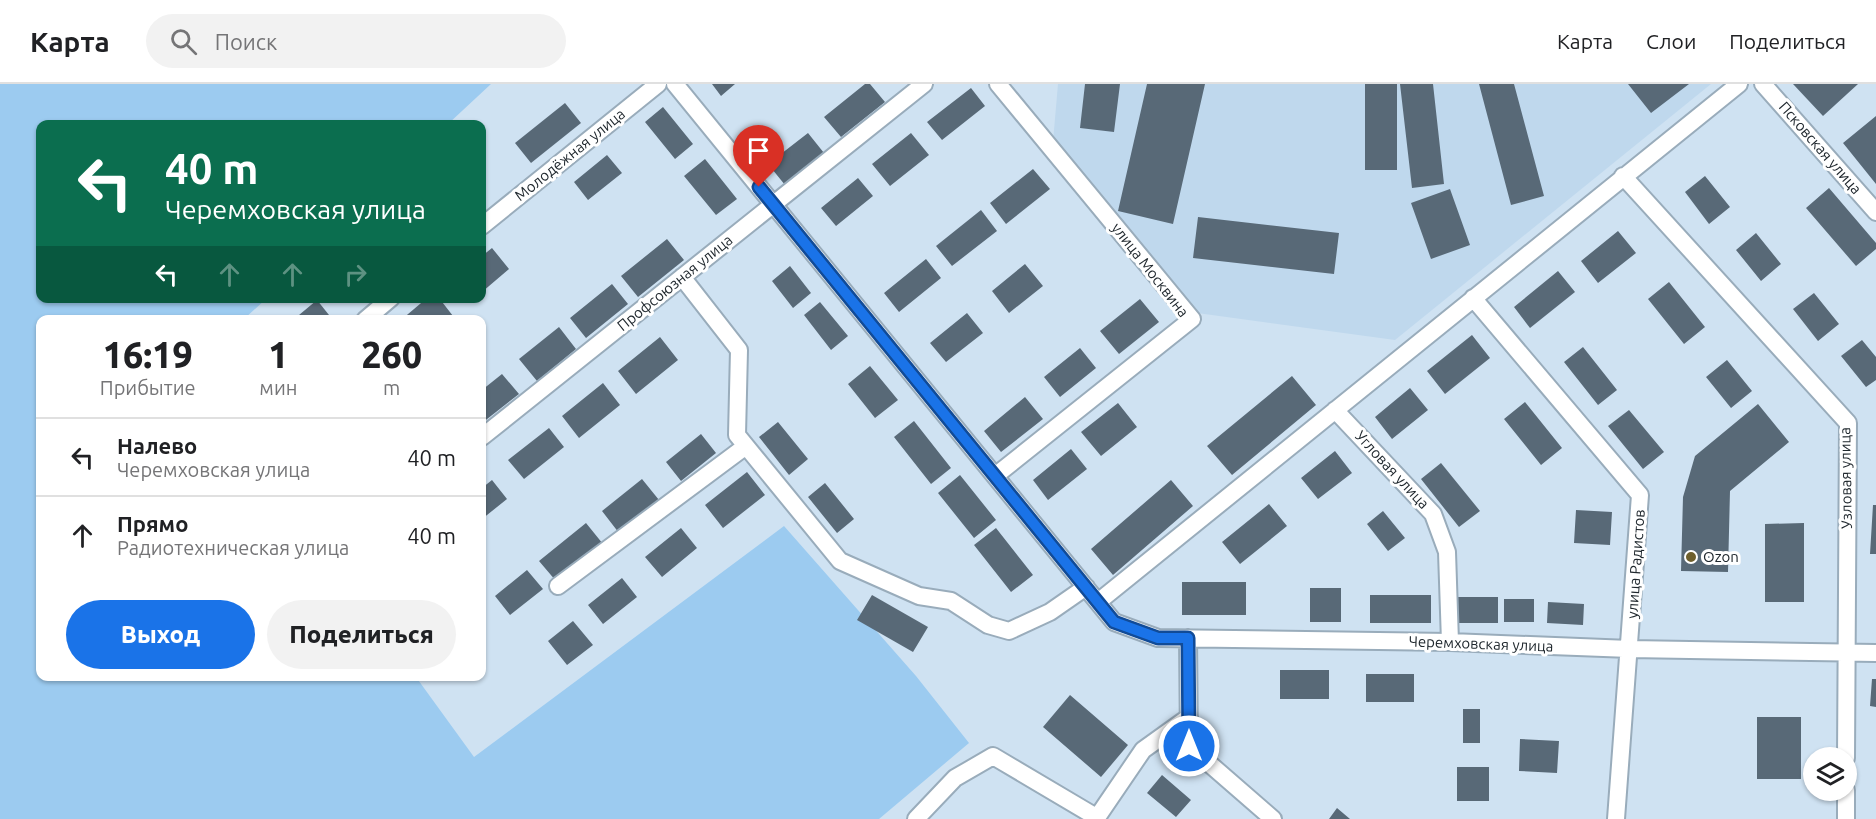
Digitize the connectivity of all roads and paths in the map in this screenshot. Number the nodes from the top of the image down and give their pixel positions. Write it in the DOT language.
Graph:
graph roads {
  1 [pos="658,84"];
  2 [pos="675,84"];
  3 [pos="924,84"];
  4 [pos="998,84"];
  5 [pos="1739,84"];
  6 [pos="1763,84"];
  7 [pos="1623,176"];
  8 [pos="773,204"];
  9 [pos="1876,212"];
  10 [pos="486,223"];
  11 [pos="682,277"];
  12 [pos="1473,298"];
  13 [pos="385,303"];
  14 [pos="371,315"];
  15 [pos="1335,410"];
  16 [pos="486,434"];
  17 [pos="746,446"];
  18 [pos="995,476"];
  19 [pos="558,586"];
  20 [pos="1086,587"];
  21 [pos="1098,602"];
  22 [pos="1188,638"];
  23 [pos="1450,642"];
  24 [pos="1630,649"];
  25 [pos="1846,652"];
  26 [pos="1876,653"];
  27 [pos="1189,717"];
  28 [pos="1846,747"];
  29 [pos="1846,801"];
  30 [pos="1096,818"];
  31 [pos="916,819"];
  32 [pos="1274,819"];
  33 [pos="1616,819"];
  34 [pos="1846,819"];
  1 -- 10 [label="street, Молодёжная улица"];
  2 -- 8 [label="street, Черемховская улица"];
  3 -- 8 [label="street, Профсоюзная улица"];
  4 -- 18 [label="street, улица Москвина"];
  5 -- 7 [label="street"];
  6 -- 9 [label="street, Псковская улица"];
  7 -- 12 [label="street"];
  7 -- 25 [label="street, Узловая улица"];
  8 -- 11 [label="street, Профсоюзная улица"];
  8 -- 18 [label="street, Черемховская улица"];
  11 -- 16 [label="street, Профсоюзная улица"];
  11 -- 17 [label="street"];
  12 -- 15 [label="street"];
  12 -- 24 [label="street, улица Радистов"];
  13 -- 14 [label="street"];
  15 -- 21 [label="street"];
  15 -- 23 [label="street, Угловая улица"];
  17 -- 19 [label="street"];
  17 -- 20 [label="street"];
  18 -- 20 [label="street, Черемховская улица"];
  20 -- 21 [label="street, Черемховская улица"];
  21 -- 22 [label="street, Черемховская улица"];
  22 -- 23 [label="street, Черемховская улица"];
  22 -- 27 [label="street"];
  23 -- 24 [label="street, Черемховская улица"];
  24 -- 25 [label="street, Черемховская улица"];
  24 -- 33 [label="street, улица Радистов"];
  25 -- 26 [label="street, Черемховская улица"];
  25 -- 28 [label="street, Узловая улица"];
  27 -- 30 [label="street"];
  27 -- 32 [label="street"];
  29 -- 34 [label="street"];
  30 -- 31 [label="street"];
}
